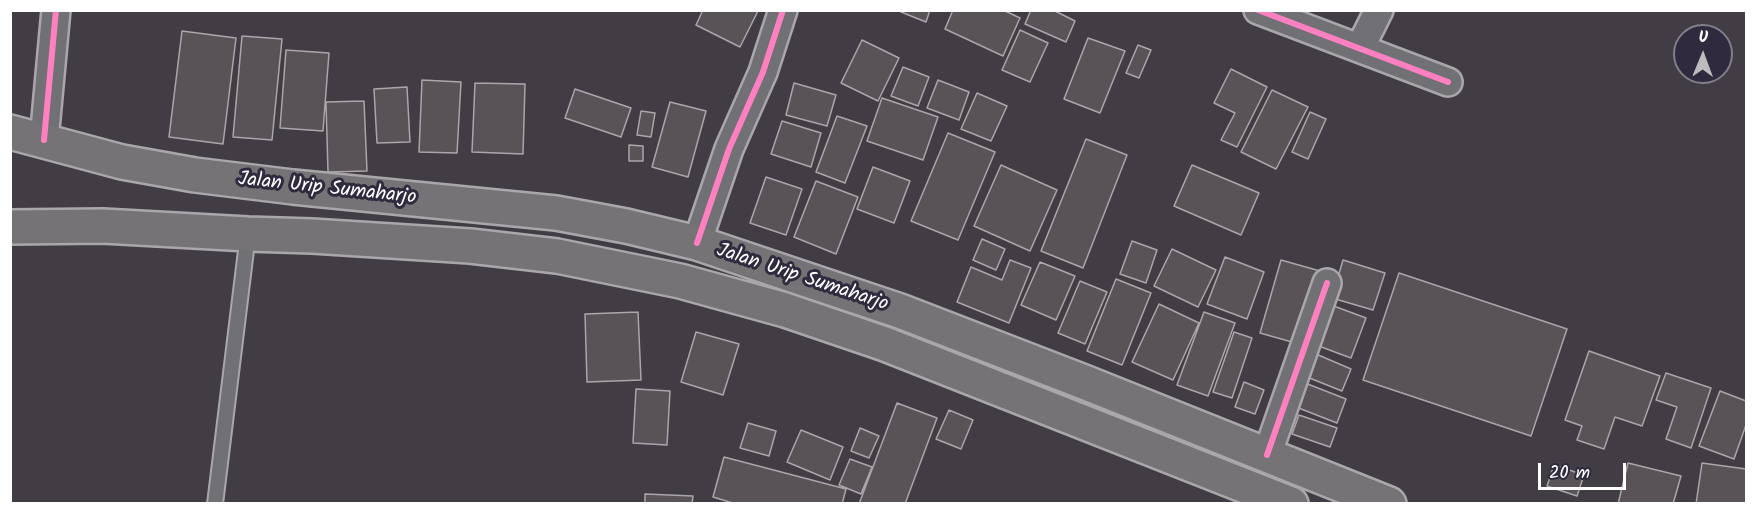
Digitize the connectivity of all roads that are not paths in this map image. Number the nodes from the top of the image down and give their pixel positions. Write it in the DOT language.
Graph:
graph roads {
  1 [pos="56,10"];
  2 [pos="783,10"];
  3 [pos="1258,10"];
  4 [pos="1379,10"];
  5 [pos="1360,48"];
  6 [pos="1448,82"];
  7 [pos="10,132"];
  8 [pos="45,140"];
  9 [pos="10,227"];
  10 [pos="248,234"];
  11 [pos="697,243"];
  12 [pos="1327,283"];
  13 [pos="1267,455"];
  14 [pos="215,504"];
  15 [pos="1291,504"];
  16 [pos="1389,504"];
  1 -- 8 [label="street"];
  2 -- 11 [label="street"];
  3 -- 5 [label="street"];
  4 -- 5 [label="street"];
  5 -- 6 [label="street"];
  7 -- 8 [label="highway, Jalan Urip Sumaharjo"];
  8 -- 11 [label="highway, Jalan Urip Sumaharjo"];
  9 -- 10 [label="highway, Jalan Urip Sumaharjo"];
  10 -- 14 [label="lane"];
  10 -- 15 [label="highway, Jalan Urip Sumaharjo"];
  11 -- 13 [label="highway, Jalan Urip Sumaharjo"];
  12 -- 13 [label="street"];
  13 -- 16 [label="highway, Jalan Urip Sumaharjo"];
}
